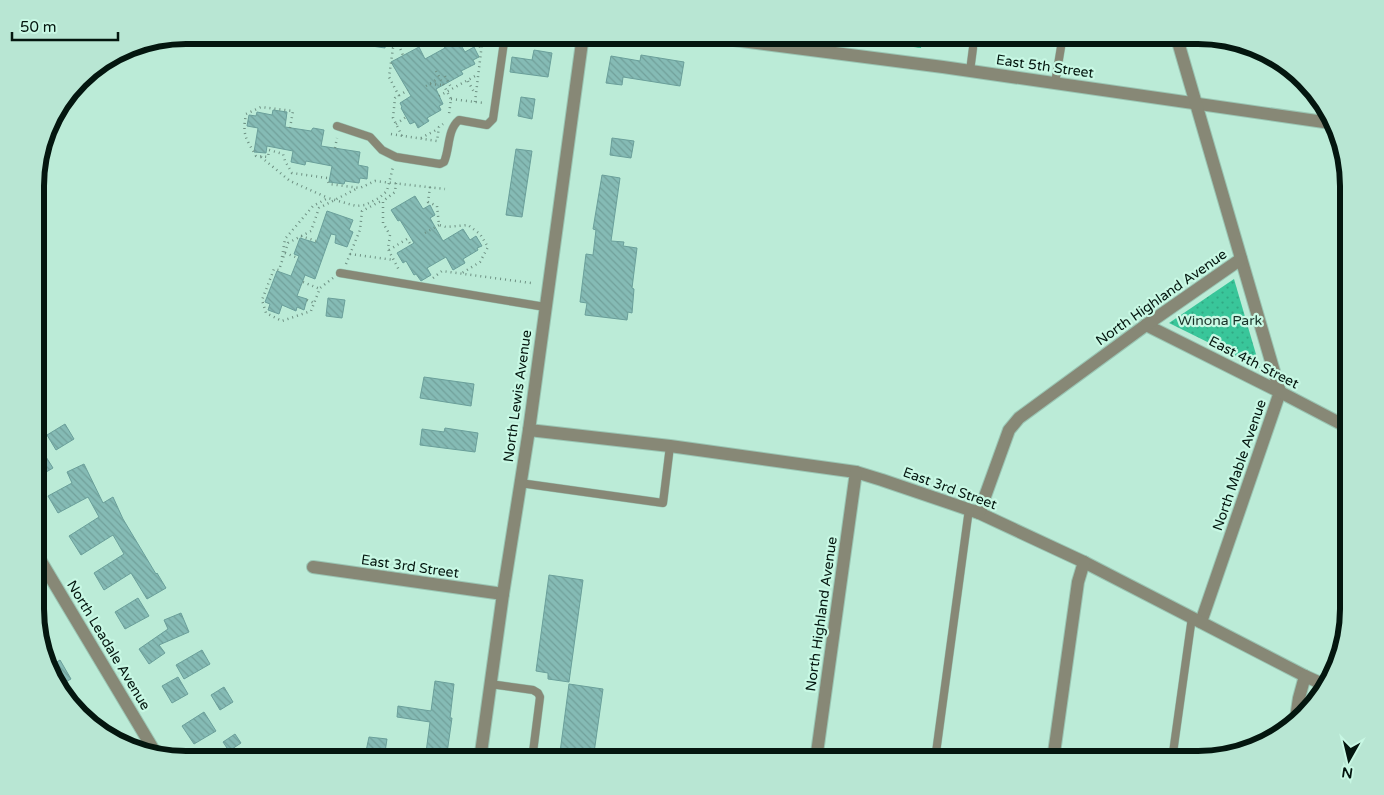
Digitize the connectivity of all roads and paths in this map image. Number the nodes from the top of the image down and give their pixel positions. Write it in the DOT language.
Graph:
graph roads {
  1 [pos="398,44"];
  2 [pos="478,44"];
  3 [pos="482,44"];
  4 [pos="504,44"];
  5 [pos="582,44"];
  6 [pos="764,44"];
  7 [pos="1179,44"];
  8 [pos="1061,47"];
  9 [pos="973,48"];
  10 [pos="481,50"];
  11 [pos="403,56"];
  12 [pos="436,71"];
  13 [pos="970,71"];
  14 [pos="478,75"];
  15 [pos="445,76"];
  16 [pos="439,78"];
  17 [pos="468,81"];
  18 [pos="1054,83"];
  19 [pos="443,85"];
  20 [pos="452,89"];
  21 [pos="408,90"];
  22 [pos="447,92"];
  23 [pos="476,95"];
  24 [pos="399,96"];
  25 [pos="439,96"];
  26 [pos="451,99"];
  27 [pos="475,102"];
  28 [pos="1196,104"];
  29 [pos="495,105"];
  30 [pos="406,118"];
  31 [pos="1326,122"];
  32 [pos="396,124"];
  33 [pos="337,126"];
  34 [pos="290,128"];
  35 [pos="438,128"];
  36 [pos="391,134"];
  37 [pos="402,136"];
  38 [pos="420,138"];
  39 [pos="260,156"];
  40 [pos="396,157"];
  41 [pos="389,183"];
  42 [pos="396,183"];
  43 [pos="430,187"];
  44 [pos="358,188"];
  45 [pos="445,189"];
  46 [pos="328,198"];
  47 [pos="336,200"];
  48 [pos="383,200"];
  49 [pos="439,225"];
  50 [pos="311,231"];
  51 [pos="424,233"];
  52 [pos="301,236"];
  53 [pos="308,238"];
  54 [pos="316,241"];
  55 [pos="411,245"];
  56 [pos="389,250"];
  57 [pos="285,252"];
  58 [pos="350,254"];
  59 [pos="298,258"];
  60 [pos="1241,259"];
  61 [pos="394,260"];
  62 [pos="280,265"];
  63 [pos="341,273"];
  64 [pos="462,273"];
  65 [pos="302,282"];
  66 [pos="530,283"];
  67 [pos="407,284"];
  68 [pos="422,287"];
  69 [pos="320,289"];
  70 [pos="307,300"];
  71 [pos="314,303"];
  72 [pos="545,307"];
  73 [pos="1146,325"];
  74 [pos="1280,392"];
  75 [pos="1340,423"];
  76 [pos="529,430"];
  77 [pos="670,446"];
  78 [pos="856,472"];
  79 [pos="520,483"];
  80 [pos="974,511"];
  81 [pos="1084,562"];
  82 [pos="44,566"];
  83 [pos="313,567"];
  84 [pos="503,594"];
  85 [pos="1196,619"];
  86 [pos="1305,676"];
  87 [pos="1319,683"];
  88 [pos="490,684"];
  89 [pos="1297,712"];
  90 [pos="152,747"];
  91 [pos="481,751"];
  92 [pos="533,751"];
  93 [pos="817,751"];
  94 [pos="936,751"];
  95 [pos="1054,751"];
  96 [pos="1174,751"];
  1 -- 11 [label="path"];
  1 -- 24 [label="path"];
  2 -- 10 [label="path"];
  3 -- 10 [label="path"];
  4 -- 29 [label="lane"];
  5 -- 72 [label="street, North Lewis Avenue"];
  6 -- 13 [label="street, East 5th Street"];
  7 -- 28 [label="street, North Highland Avenue"];
  8 -- 18 [label="lane"];
  9 -- 13 [label="lane"];
  10 -- 14 [label="path"];
  12 -- 16 [label="path"];
  13 -- 18 [label="street, East 5th Street"];
  14 -- 17 [label="path"];
  14 -- 23 [label="path"];
  15 -- 20 [label="path"];
  16 -- 19 [label="path"];
  16 -- 19 [label="path"];
  17 -- 20 [label="path"];
  17 -- 23 [label="path"];
  18 -- 28 [label="street, East 5th Street"];
  19 -- 22 [label="path"];
  20 -- 22 [label="path"];
  21 -- 24 [label="path"];
  22 -- 25 [label="path"];
  22 -- 26 [label="path"];
  23 -- 27 [label="path"];
  24 -- 32 [label="path"];
  26 -- 27 [label="path"];
  26 -- 35 [label="path"];
  27 -- 29 [label="path"];
  28 -- 31 [label="street, East 5th Street"];
  28 -- 60 [label="street, North Highland Avenue"];
  29 -- 40 [label="lane"];
  30 -- 32 [label="path"];
  32 -- 37 [label="path"];
  33 -- 40 [label="lane"];
  34 -- 39 [label="path"];
  35 -- 38 [label="path"];
  35 -- 38 [label="path"];
  36 -- 37 [label="path"];
  37 -- 38 [label="path"];
  39 -- 44 [label="path"];
  39 -- 46 [label="path"];
  40 -- 41 [label="path"];
  41 -- 42 [label="path"];
  41 -- 44 [label="path"];
  41 -- 47 [label="path"];
  42 -- 43 [label="path"];
  42 -- 48 [label="path"];
  43 -- 45 [label="path"];
  43 -- 49 [label="path"];
  44 -- 47 [label="path"];
  46 -- 47 [label="path"];
  46 -- 62 [label="path"];
  47 -- 50 [label="path"];
  48 -- 56 [label="path"];
  48 -- 58 [label="path"];
  49 -- 51 [label="path"];
  49 -- 64 [label="path"];
  50 -- 52 [label="path"];
  50 -- 53 [label="path"];
  52 -- 53 [label="path"];
  52 -- 57 [label="path"];
  53 -- 54 [label="path"];
  55 -- 56 [label="path"];
  56 -- 61 [label="path"];
  57 -- 59 [label="path"];
  57 -- 62 [label="path"];
  58 -- 61 [label="path"];
  58 -- 63 [label="path"];
  60 -- 73 [label="street, North Highland Avenue"];
  60 -- 74 [label="street, North Mable Avenue"];
  61 -- 67 [label="path"];
  62 -- 71 [label="path"];
  63 -- 67 [label="lane"];
  63 -- 69 [label="path"];
  64 -- 66 [label="path"];
  64 -- 68 [label="path"];
  65 -- 69 [label="path"];
  67 -- 68 [label="lane"];
  68 -- 72 [label="lane"];
  69 -- 71 [label="path"];
  70 -- 71 [label="path"];
  72 -- 76 [label="street, North Lewis Avenue"];
  73 -- 74 [label="street, East 4th Street"];
  73 -- 80 [label="street, North Highland Avenue"];
  74 -- 75 [label="street, East 4th Street"];
  74 -- 85 [label="street, North Mable Avenue"];
  76 -- 77 [label="street, East 3rd Street"];
  76 -- 79 [label="street, North Lewis Avenue"];
  77 -- 78 [label="street, East 3rd Street"];
  77 -- 79 [label="lane"];
  78 -- 80 [label="street, East 3rd Street"];
  78 -- 93 [label="street, North Highland Avenue"];
  79 -- 84 [label="street, North Lewis Avenue"];
  80 -- 81 [label="street, East 3rd Street"];
  80 -- 94 [label="lane"];
  81 -- 85 [label="street, East 3rd Street"];
  81 -- 95 [label="street"];
  82 -- 90 [label="street, North Leadale Avenue"];
  83 -- 84 [label="street, East 3rd Street"];
  84 -- 88 [label="street, North Lewis Avenue"];
  85 -- 86 [label="street, East 3rd Street"];
  85 -- 96 [label="lane"];
  86 -- 87 [label="street, East 3rd Street"];
  86 -- 89 [label="street"];
  88 -- 91 [label="street, North Lewis Avenue"];
  88 -- 92 [label="lane"];
}
